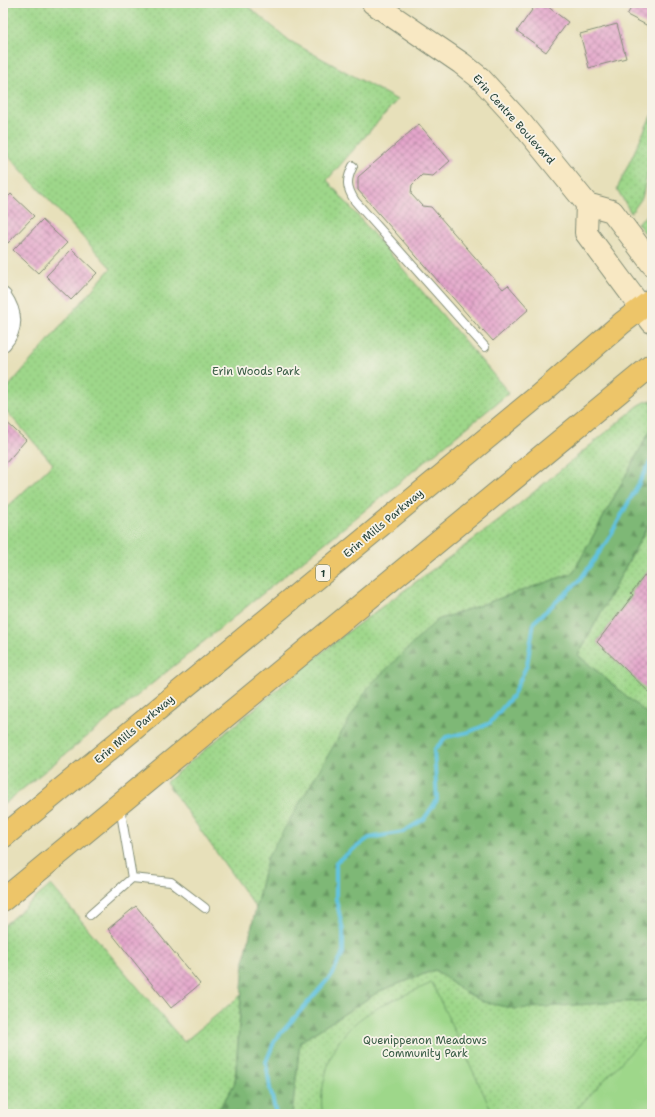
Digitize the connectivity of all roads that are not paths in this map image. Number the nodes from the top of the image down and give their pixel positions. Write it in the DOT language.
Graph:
graph roads {
  1 [pos="374,3"];
  2 [pos="353,166"];
  3 [pos="587,204"];
  4 [pos="652,264"];
  5 [pos="3,296"];
  6 [pos="648,310"];
  7 [pos="3,343"];
  8 [pos="485,347"];
  9 [pos="652,365"];
  10 [pos="119,805"];
  11 [pos="3,837"];
  12 [pos="132,878"];
  13 [pos="3,900"];
  14 [pos="205,908"];
  15 [pos="90,915"];
  1 -- 3 [label="street, Erin Centre Boulevard"];
  2 -- 8 [label="lane"];
  3 -- 4 [label="street"];
  3 -- 6 [label="street"];
  5 -- 7 [label="street"];
  6 -- 11 [label="main road, Erin Mills Parkway / 1"];
  9 -- 10 [label="main road"];
  10 -- 12 [label="lane"];
  10 -- 13 [label="main road"];
  12 -- 14 [label="lane"];
  12 -- 15 [label="lane"];
}
